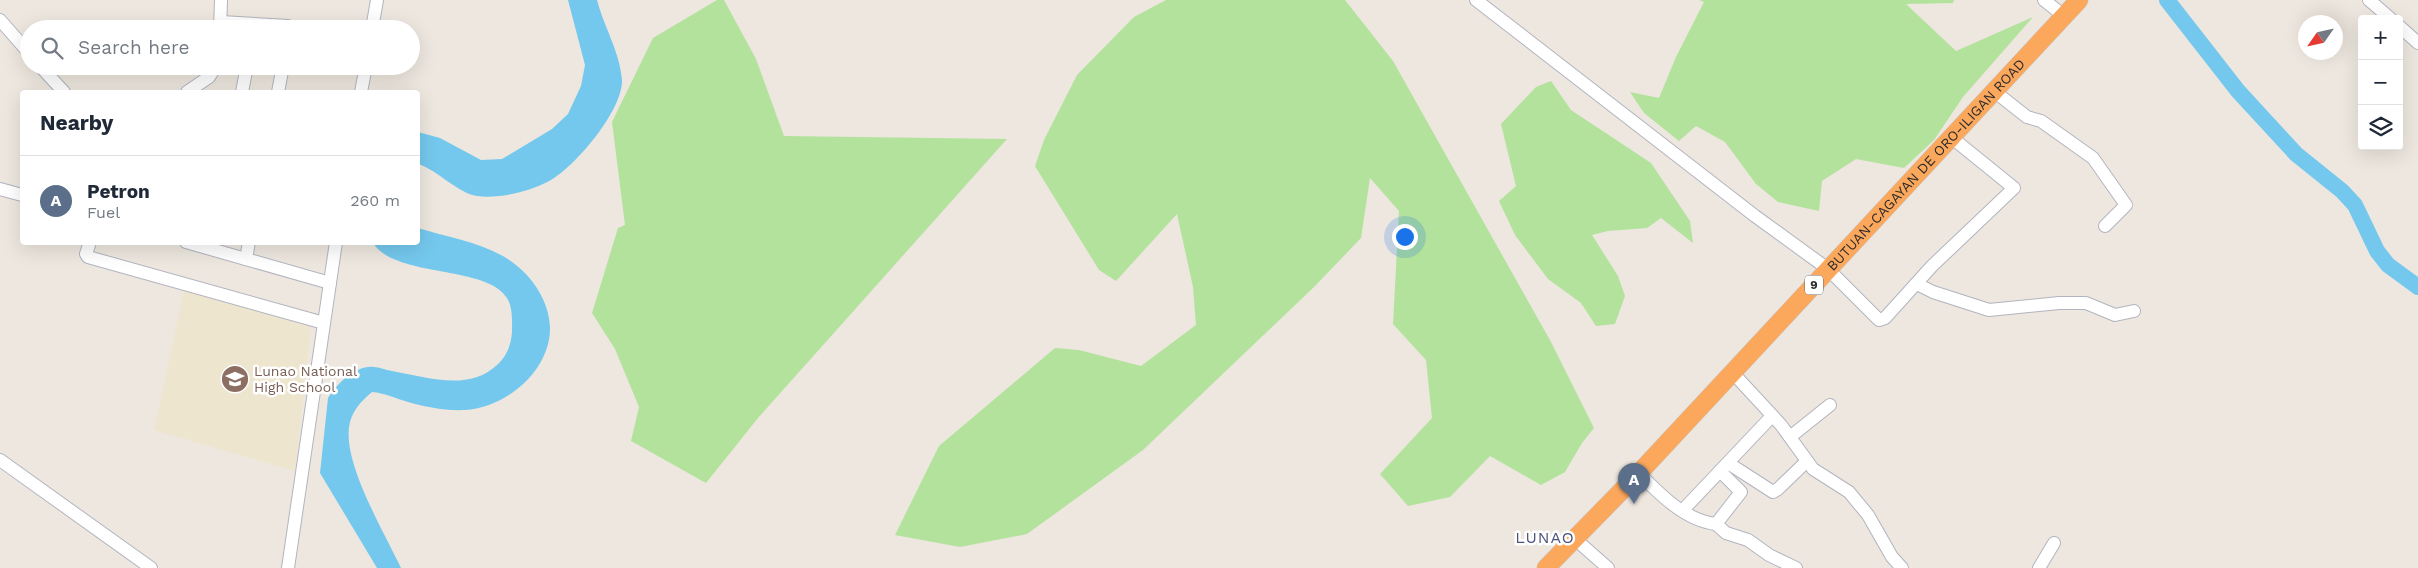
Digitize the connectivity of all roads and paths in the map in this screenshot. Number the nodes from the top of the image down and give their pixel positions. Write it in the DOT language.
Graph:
graph roads {
  1 [pos="222,0"];
  2 [pos="377,0"];
  3 [pos="1476,0"];
  4 [pos="2044,0"];
  5 [pos="2079,0"];
  6 [pos="2369,0"];
  7 [pos="2386,15"];
  8 [pos="2064,16"];
  9 [pos="0,20"];
  10 [pos="220,20"];
  11 [pos="374,20"];
  12 [pos="2403,30"];
  13 [pos="20,43"];
  14 [pos="2418,43"];
  15 [pos="48,75"];
  16 [pos="210,75"];
  17 [pos="245,75"];
  18 [pos="281,75"];
  19 [pos="364,75"];
  20 [pos="62,90"];
  21 [pos="190,90"];
  22 [pos="242,90"];
  23 [pos="278,90"];
  24 [pos="361,90"];
  25 [pos="1994,91"];
  26 [pos="1951,137"];
  27 [pos="0,189"];
  28 [pos="20,194"];
  29 [pos="2105,226"];
  30 [pos="89,245"];
  31 [pos="197,245"];
  32 [pos="248,245"];
  33 [pos="336,245"];
  34 [pos="246,259"];
  35 [pos="1828,270"];
  36 [pos="330,284"];
  37 [pos="1917,284"];
  38 [pos="2134,311"];
  39 [pos="324,322"];
  40 [pos="1732,372"];
  41 [pos="1830,406"];
  42 [pos="1772,416"];
  43 [pos="1790,437"];
  44 [pos="0,460"];
  45 [pos="1807,461"];
  46 [pos="1724,467"];
  47 [pos="1639,473"];
  48 [pos="1684,510"];
  49 [pos="1716,524"];
  50 [pos="1574,538"];
  51 [pos="2054,544"];
  52 [pos="151,568"];
  53 [pos="288,568"];
  54 [pos="1546,568"];
  55 [pos="1608,568"];
  56 [pos="1796,568"];
  57 [pos="1902,568"];
  58 [pos="2039,568"];
  1 -- 10 [label="street"];
  2 -- 11 [label="street"];
  3 -- 35 [label="street"];
  4 -- 8 [label="street"];
  5 -- 8 [label="highway, BUTUAN-CAGAYAN DE ORO-ILIGAN ROAD / 9"];
  6 -- 7 [label="street"];
  8 -- 25 [label="highway, BUTUAN-CAGAYAN DE ORO-ILIGAN ROAD / 9"];
  9 -- 13 [label="street"];
  12 -- 14 [label="street"];
  15 -- 20 [label="street"];
  16 -- 21 [label="street"];
  17 -- 22 [label="street"];
  18 -- 23 [label="street"];
  19 -- 24 [label="street"];
  25 -- 26 [label="highway, BUTUAN-CAGAYAN DE ORO-ILIGAN ROAD / 9"];
  25 -- 29 [label="street"];
  26 -- 35 [label="highway, BUTUAN-CAGAYAN DE ORO-ILIGAN ROAD / 9"];
  26 -- 37 [label="street"];
  27 -- 28 [label="street"];
  30 -- 39 [label="street"];
  31 -- 34 [label="street"];
  32 -- 34 [label="street"];
  33 -- 36 [label="street"];
  34 -- 36 [label="street"];
  35 -- 37 [label="street"];
  35 -- 40 [label="highway, BUTUAN-CAGAYAN DE ORO-ILIGAN ROAD / 9"];
  36 -- 39 [label="street"];
  37 -- 38 [label="street"];
  39 -- 53 [label="street"];
  40 -- 42 [label="street"];
  40 -- 47 [label="highway, BUTUAN-CAGAYAN DE ORO-ILIGAN ROAD / 9"];
  41 -- 43 [label="street"];
  42 -- 43 [label="street"];
  42 -- 46 [label="street"];
  43 -- 45 [label="street"];
  44 -- 52 [label="street"];
  45 -- 46 [label="street"];
  45 -- 57 [label="street"];
  46 -- 48 [label="street"];
  46 -- 49 [label="street"];
  47 -- 48 [label="street"];
  47 -- 50 [label="highway, BUTUAN-CAGAYAN DE ORO-ILIGAN ROAD / 9"];
  48 -- 49 [label="street"];
  49 -- 56 [label="street"];
  50 -- 54 [label="highway, BUTUAN-CAGAYAN DE ORO-ILIGAN ROAD / 9"];
  50 -- 55 [label="street"];
  51 -- 58 [label="street"];
}
